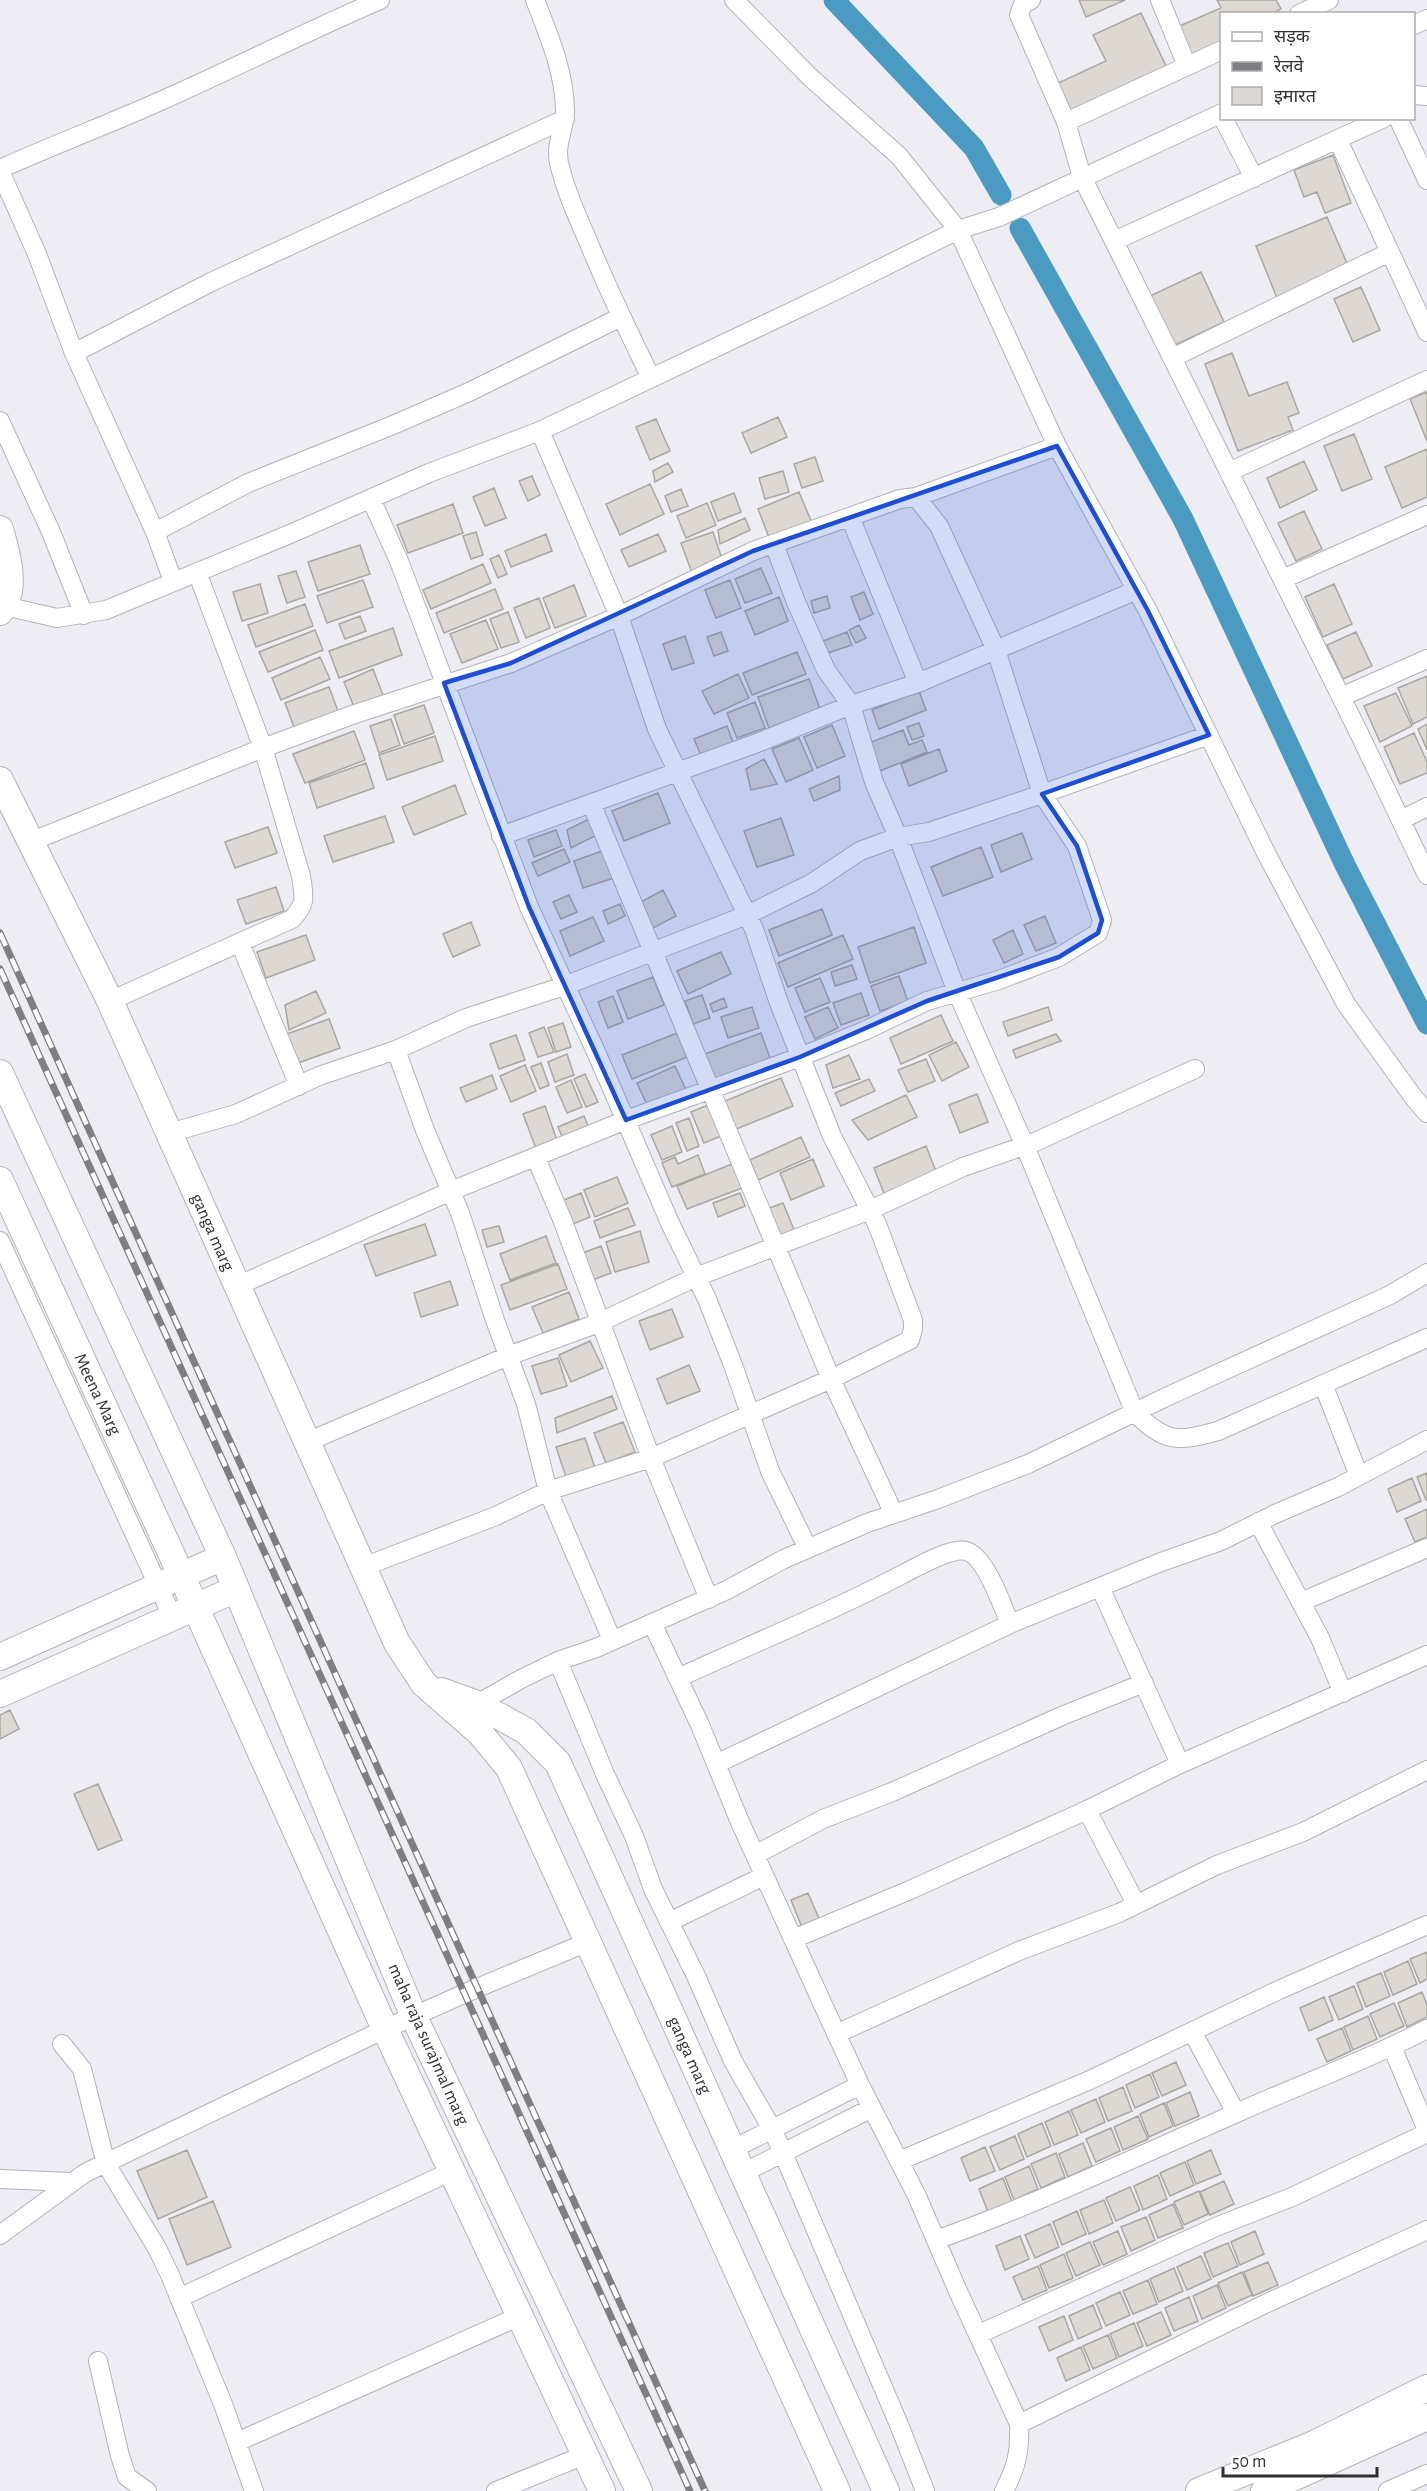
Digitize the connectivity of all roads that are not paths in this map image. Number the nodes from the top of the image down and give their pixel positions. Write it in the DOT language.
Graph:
graph roads {
  1 [pos="381,0"];
  2 [pos="535,0"];
  3 [pos="734,0"];
  4 [pos="1031,0"];
  5 [pos="1160,0"];
  6 [pos="1329,0"];
  7 [pos="1303,12"];
  8 [pos="1220,50"];
  9 [pos="1186,66"];
  10 [pos="1220,116"];
  11 [pos="565,119"];
  12 [pos="1225,120"];
  13 [pos="1380,120"];
  14 [pos="1399,120"];
  15 [pos="1066,122"];
  16 [pos="1338,140"];
  17 [pos="0,170"];
  18 [pos="1082,177"];
  19 [pos="1254,178"];
  20 [pos="1427,180"];
  21 [pos="958,230"];
  22 [pos="1114,241"];
  23 [pos="1390,252"];
  24 [pos="621,317"];
  25 [pos="1427,332"];
  26 [pos="74,352"];
  27 [pos="1172,358"];
  28 [pos="651,378"];
  29 [pos="1427,380"];
  30 [pos="0,421"];
  31 [pos="540,431"];
  32 [pos="1057,446"];
  33 [pos="1229,472"];
  34 [pos="916,496"];
  35 [pos="371,499"];
  36 [pos="1427,515"];
  37 [pos="850,517"];
  38 [pos="0,529"];
  39 [pos="155,532"];
  40 [pos="774,544"];
  41 [pos="197,572"];
  42 [pos="1283,579"];
  43 [pos="173,581"];
  44 [pos="1137,590"];
  45 [pos="2,608"];
  46 [pos="84,615"];
  47 [pos="619,616"];
  48 [pos="996,650"];
  49 [pos="1427,659"];
  50 [pos="444,683"];
  51 [pos="918,683"];
  52 [pos="1341,697"];
  53 [pos="851,705"];
  54 [pos="1209,735"];
  55 [pos="263,748"];
  56 [pos="678,771"];
  57 [pos="0,780"];
  58 [pos="1042,794"];
  59 [pos="591,803"];
  60 [pos="1427,807"];
  61 [pos="1401,820"];
  62 [pos="501,836"];
  63 [pos="898,837"];
  64 [pos="30,842"];
  65 [pos="1427,875"];
  66 [pos="747,915"];
  67 [pos="240,942"];
  68 [pos="652,950"];
  69 [pos="564,986"];
  70 [pos="957,992"];
  71 [pos="110,1001"];
  72 [pos="396,1050"];
  73 [pos="800,1057"];
  74 [pos="1195,1069"];
  75 [pos="0,1073"];
  76 [pos="299,1086"];
  77 [pos="711,1090"];
  78 [pos="1427,1113"];
  79 [pos="626,1120"];
  80 [pos="169,1133"];
  81 [pos="1025,1146"];
  82 [pos="536,1158"];
  83 [pos="0,1180"];
  84 [pos="451,1191"];
  85 [pos="870,1210"];
  86 [pos="0,1241"];
  87 [pos="776,1246"];
  88 [pos="1427,1273"];
  89 [pos="7,1274"];
  90 [pos="696,1277"];
  91 [pos="237,1286"];
  92 [pos="600,1322"];
  93 [pos="1427,1338"];
  94 [pos="508,1356"];
  95 [pos="831,1379"];
  96 [pos="1323,1384"];
  97 [pos="1135,1413"];
  98 [pos="751,1416"];
  99 [pos="1427,1440"];
  100 [pos="307,1442"];
  101 [pos="651,1458"];
  102 [pos="1359,1476"];
  103 [pos="548,1491"];
  104 [pos="894,1514"];
  105 [pos="1258,1522"];
  106 [pos="1427,1548"];
  107 [pos="808,1549"];
  108 [pos="223,1557"];
  109 [pos="363,1567"];
  110 [pos="182,1576"];
  111 [pos="159,1587"];
  112 [pos="1100,1587"];
  113 [pos="236,1589"];
  114 [pos="709,1599"];
  115 [pos="1301,1602"];
  116 [pos="196,1608"];
  117 [pos="173,1618"];
  118 [pos="652,1623"];
  119 [pos="1010,1624"];
  120 [pos="612,1640"];
  121 [pos="1427,1655"];
  122 [pos="0,1657"];
  123 [pos="558,1661"];
  124 [pos="678,1678"];
  125 [pos="1144,1683"];
  126 [pos="1344,1693"];
  127 [pos="0,1694"];
  128 [pos="470,1711"];
  129 [pos="716,1764"];
  130 [pos="1179,1764"];
  131 [pos="1427,1770"];
  132 [pos="1087,1810"];
  133 [pos="755,1855"];
  134 [pos="764,1876"];
  135 [pos="1137,1904"];
  136 [pos="669,1922"];
  137 [pos="1427,1925"];
  138 [pos="793,1939"];
  139 [pos="588,1942"];
  140 [pos="414,2017"];
  141 [pos="385,2029"];
  142 [pos="1427,2029"];
  143 [pos="1192,2033"];
  144 [pos="836,2034"];
  145 [pos="62,2044"];
  146 [pos="1392,2047"];
  147 [pos="860,2085"];
  148 [pos="872,2108"];
  149 [pos="1236,2113"];
  150 [pos="772,2129"];
  151 [pos="1427,2131"];
  152 [pos="732,2149"];
  153 [pos="783,2153"];
  154 [pos="899,2161"];
  155 [pos="106,2164"];
  156 [pos="452,2171"];
  157 [pos="743,2173"];
  158 [pos="0,2178"];
  159 [pos="71,2182"];
  160 [pos="1427,2230"];
  161 [pos="0,2235"];
  162 [pos="936,2240"];
  163 [pos="179,2298"];
  164 [pos="520,2316"];
  165 [pos="979,2334"];
  166 [pos="98,2361"];
  167 [pos="1427,2388"];
  168 [pos="1427,2417"];
  169 [pos="1019,2424"];
  170 [pos="237,2442"];
  171 [pos="585,2455"];
  172 [pos="1427,2474"];
  173 [pos="147,2491"];
  174 [pos="254,2491"];
  175 [pos="496,2491"];
  176 [pos="602,2491"];
  177 [pos="639,2491"];
  178 [pos="837,2491"];
  179 [pos="886,2491"];
  180 [pos="925,2491"];
  181 [pos="1004,2491"];
  182 [pos="1199,2491"];
  183 [pos="1264,2491"];
  184 [pos="1388,2491"];
  1 -- 17 [label="street"];
  2 -- 11 [label="street"];
  3 -- 21 [label="street"];
  4 -- 15 [label="street"];
  5 -- 9 [label="street"];
  6 -- 7 [label="street"];
  8 -- 9 [label="street"];
  9 -- 15 [label="street"];
  10 -- 18 [label="street"];
  11 -- 24 [label="street"];
  11 -- 26 [label="street"];
  12 -- 19 [label="street"];
  13 -- 16 [label="street"];
  14 -- 20 [label="street"];
  15 -- 18 [label="street"];
  16 -- 19 [label="street"];
  16 -- 23 [label="street"];
  17 -- 26 [label="street"];
  18 -- 21 [label="street"];
  18 -- 22 [label="street"];
  19 -- 22 [label="street"];
  21 -- 28 [label="street"];
  21 -- 32 [label="street"];
  22 -- 27 [label="street"];
  23 -- 25 [label="street"];
  23 -- 27 [label="street"];
  24 -- 28 [label="street"];
  24 -- 39 [label="street"];
  26 -- 39 [label="street"];
  27 -- 33 [label="street"];
  28 -- 31 [label="street"];
  29 -- 33 [label="street"];
  30 -- 46 [label="street"];
  31 -- 35 [label="street"];
  31 -- 47 [label="street"];
  32 -- 34 [label="street"];
  32 -- 44 [label="street"];
  33 -- 42 [label="street"];
  34 -- 37 [label="street"];
  34 -- 48 [label="street"];
  35 -- 41 [label="street"];
  35 -- 50 [label="street"];
  36 -- 42 [label="street"];
  37 -- 40 [label="street"];
  37 -- 51 [label="street"];
  38 -- 45 [label="street"];
  39 -- 43 [label="street"];
  40 -- 47 [label="street"];
  40 -- 53 [label="street"];
  41 -- 43 [label="street"];
  41 -- 55 [label="street"];
  42 -- 52 [label="street"];
  43 -- 46 [label="street"];
  44 -- 48 [label="street"];
  44 -- 54 [label="street"];
  45 -- 46 [label="street"];
  47 -- 50 [label="street"];
  47 -- 56 [label="street"];
  48 -- 51 [label="street"];
  48 -- 58 [label="street"];
  49 -- 52 [label="street"];
  50 -- 55 [label="street"];
  50 -- 62 [label="street"];
  51 -- 53 [label="street"];
  52 -- 61 [label="street"];
  53 -- 56 [label="street"];
  53 -- 63 [label="street"];
  54 -- 58 [label="street"];
  54 -- 78 [label="street"];
  55 -- 64 [label="street"];
  55 -- 67 [label="street"];
  56 -- 59 [label="street"];
  56 -- 66 [label="street"];
  57 -- 64 [label="street, ganga marg"];
  58 -- 63 [label="street"];
  58 -- 70 [label="street"];
  59 -- 62 [label="street"];
  59 -- 68 [label="street"];
  60 -- 61 [label="street"];
  61 -- 65 [label="street"];
  62 -- 69 [label="street"];
  63 -- 66 [label="street"];
  63 -- 70 [label="street"];
  64 -- 71 [label="street, ganga marg"];
  66 -- 68 [label="street"];
  66 -- 73 [label="street"];
  67 -- 71 [label="street"];
  67 -- 76 [label="street"];
  68 -- 69 [label="street"];
  68 -- 77 [label="street"];
  69 -- 72 [label="street"];
  69 -- 79 [label="street"];
  70 -- 73 [label="street"];
  70 -- 81 [label="street"];
  71 -- 80 [label="street, ganga marg"];
  72 -- 76 [label="street"];
  72 -- 84 [label="street"];
  73 -- 77 [label="street"];
  73 -- 85 [label="street"];
  74 -- 81 [label="street"];
  75 -- 108 [label="street, maha raja surajmal marg"];
  76 -- 80 [label="street"];
  77 -- 79 [label="street"];
  77 -- 87 [label="street"];
  79 -- 82 [label="street"];
  79 -- 90 [label="street"];
  80 -- 91 [label="street, ganga marg"];
  81 -- 85 [label="street"];
  81 -- 97 [label="street"];
  82 -- 84 [label="street"];
  82 -- 92 [label="street"];
  83 -- 110 [label="street, Meena Marg"];
  84 -- 91 [label="street"];
  84 -- 94 [label="street"];
  85 -- 87 [label="street"];
  85 -- 95 [label="street"];
  86 -- 89 [label="street"];
  87 -- 90 [label="street"];
  87 -- 95 [label="street"];
  88 -- 97 [label="street"];
  89 -- 111 [label="street"];
  90 -- 92 [label="street"];
  90 -- 98 [label="street"];
  91 -- 100 [label="street, ganga marg"];
  92 -- 94 [label="street"];
  92 -- 101 [label="street"];
  93 -- 96 [label="street"];
  94 -- 100 [label="street"];
  94 -- 103 [label="street"];
  95 -- 98 [label="street"];
  95 -- 104 [label="street"];
  96 -- 97 [label="street"];
  96 -- 102 [label="street"];
  97 -- 104 [label="street"];
  98 -- 101 [label="street"];
  98 -- 107 [label="street"];
  99 -- 102 [label="street"];
  100 -- 109 [label="street, ganga marg"];
  101 -- 103 [label="street"];
  101 -- 114 [label="street"];
  102 -- 105 [label="street"];
  103 -- 109 [label="street"];
  103 -- 120 [label="street"];
  104 -- 107 [label="street"];
  105 -- 112 [label="street"];
  105 -- 115 [label="street"];
  106 -- 115 [label="street"];
  107 -- 114 [label="street"];
  108 -- 110 [label="street"];
  108 -- 113 [label="street, maha raja surajmal marg"];
  109 -- 128 [label="street, ganga marg"];
  110 -- 111 [label="street"];
  110 -- 116 [label="street, Meena Marg"];
  111 -- 117 [label="street"];
  111 -- 122 [label="street"];
  112 -- 119 [label="street"];
  112 -- 125 [label="street"];
  113 -- 116 [label="street"];
  113 -- 140 [label="street, maha raja surajmal marg"];
  114 -- 118 [label="street"];
  115 -- 126 [label="street"];
  116 -- 117 [label="street"];
  116 -- 141 [label="street, maha raja surajmal marg"];
  117 -- 127 [label="street"];
  118 -- 120 [label="street"];
  118 -- 124 [label="street"];
  119 -- 124 [label="street"];
  119 -- 129 [label="street"];
  120 -- 123 [label="street"];
  121 -- 126 [label="street"];
  123 -- 128 [label="street"];
  123 -- 136 [label="street"];
  124 -- 129 [label="street"];
  125 -- 130 [label="street"];
  125 -- 133 [label="street"];
  126 -- 130 [label="street"];
  128 -- 139 [label="street, ganga marg"];
  128 -- 152 [label="street, ganga marg"];
  129 -- 133 [label="street"];
  130 -- 132 [label="street"];
  131 -- 135 [label="street"];
  132 -- 135 [label="street"];
  132 -- 138 [label="street"];
  133 -- 134 [label="street"];
  134 -- 136 [label="street"];
  134 -- 138 [label="street"];
  135 -- 144 [label="street"];
  136 -- 150 [label="street"];
  137 -- 143 [label="street"];
  138 -- 144 [label="street"];
  139 -- 140 [label="street"];
  139 -- 178 [label="street, ganga marg"];
  140 -- 141 [label="street"];
  140 -- 177 [label="street, maha raja surajmal marg"];
  141 -- 155 [label="street"];
  141 -- 156 [label="street, maha raja surajmal marg"];
  142 -- 146 [label="street"];
  143 -- 149 [label="street"];
  143 -- 154 [label="street"];
  144 -- 147 [label="street"];
  145 -- 155 [label="street"];
  146 -- 149 [label="street"];
  146 -- 151 [label="street"];
  147 -- 148 [label="street"];
  147 -- 150 [label="street"];
  148 -- 153 [label="street"];
  148 -- 154 [label="street"];
  149 -- 162 [label="street"];
  150 -- 152 [label="street"];
  150 -- 153 [label="street"];
  151 -- 165 [label="street"];
  152 -- 157 [label="street, ganga marg"];
  153 -- 157 [label="street"];
  153 -- 180 [label="street"];
  154 -- 162 [label="street"];
  155 -- 159 [label="street"];
  155 -- 163 [label="street"];
  156 -- 163 [label="street"];
  156 -- 164 [label="street, maha raja surajmal marg"];
  157 -- 179 [label="street, ganga marg"];
  158 -- 159 [label="street"];
  159 -- 161 [label="street"];
  160 -- 169 [label="street"];
  162 -- 165 [label="street"];
  163 -- 170 [label="street"];
  164 -- 170 [label="street"];
  164 -- 171 [label="street, maha raja surajmal marg"];
  165 -- 169 [label="street"];
  166 -- 173 [label="street"];
  167 -- 182 [label="street"];
  168 -- 183 [label="street"];
  169 -- 181 [label="street"];
  170 -- 174 [label="street"];
  171 -- 175 [label="street"];
  171 -- 176 [label="street, maha raja surajmal marg"];
  172 -- 184 [label="street"];
}
